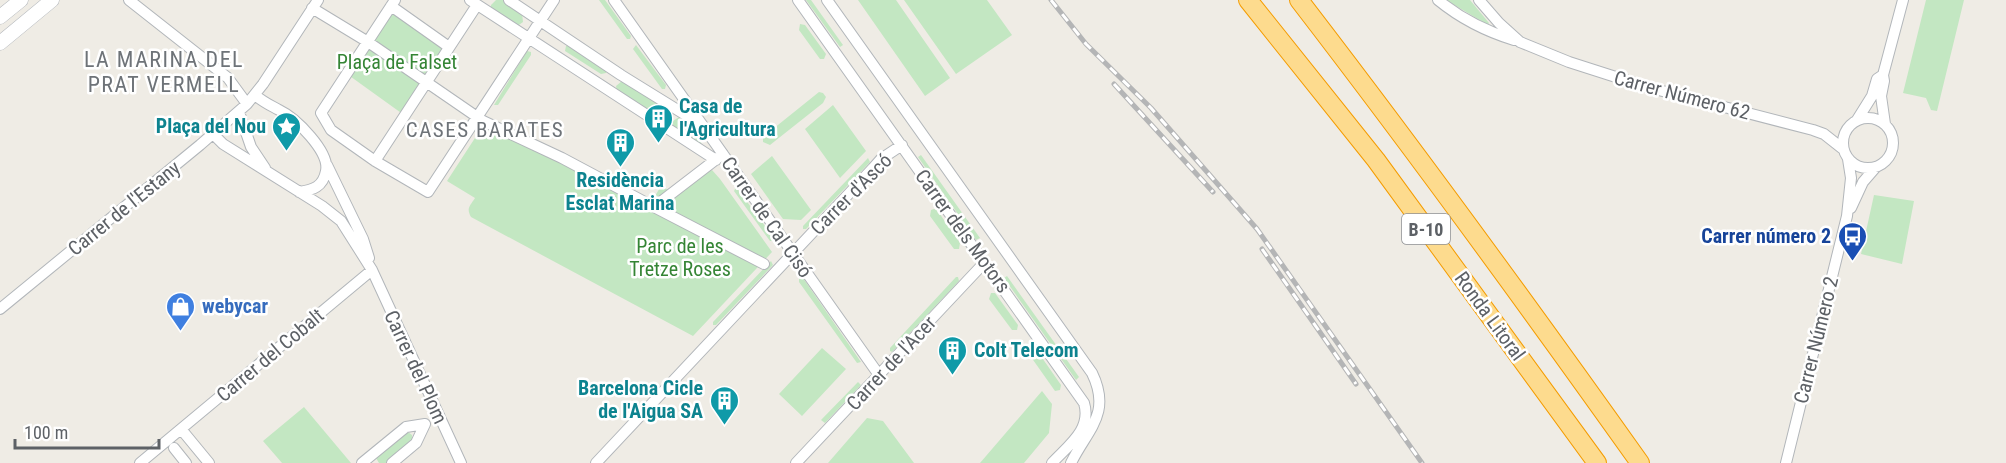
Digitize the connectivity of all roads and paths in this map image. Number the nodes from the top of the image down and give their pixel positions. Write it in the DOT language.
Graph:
graph roads {
  1 [pos="21,0"];
  2 [pos="52,0"];
  3 [pos="129,0"];
  4 [pos="509,0"];
  5 [pos="554,0"];
  6 [pos="614,0"];
  7 [pos="798,0"];
  8 [pos="827,0"];
  9 [pos="1248,0"];
  10 [pos="1299,0"];
  11 [pos="1306,0"];
  12 [pos="1438,0"];
  13 [pos="1479,0"];
  14 [pos="1903,0"];
  15 [pos="473,2"];
  16 [pos="393,3"];
  17 [pos="315,4"];
  18 [pos="0,17"];
  19 [pos="541,21"];
  20 [pos="531,36"];
  21 [pos="368,42"];
  22 [pos="1520,42"];
  23 [pos="0,43"];
  24 [pos="449,47"];
  25 [pos="1354,70"];
  26 [pos="618,73"];
  27 [pos="1883,75"];
  28 [pos="426,82"];
  29 [pos="606,88"];
  30 [pos="255,95"];
  31 [pos="243,108"];
  32 [pos="677,111"];
  33 [pos="477,117"];
  34 [pos="1856,121"];
  35 [pos="1885,124"];
  36 [pos="703,125"];
  37 [pos="665,128"];
  38 [pos="213,134"];
  39 [pos="902,145"];
  40 [pos="1846,154"];
  41 [pos="719,157"];
  42 [pos="375,161"];
  43 [pos="327,165"];
  44 [pos="1876,167"];
  45 [pos="270,174"];
  46 [pos="299,192"];
  47 [pos="654,207"];
  48 [pos="1847,216"];
  49 [pos="794,253"];
  50 [pos="985,262"];
  51 [pos="764,264"];
  52 [pos="372,270"];
  53 [pos="0,309"];
  54 [pos="879,375"];
  55 [pos="181,429"];
  56 [pos="174,448"];
  57 [pos="367,461"];
  58 [pos="140,463"];
  59 [pos="186,463"];
  60 [pos="209,463"];
  61 [pos="392,463"];
  62 [pos="461,463"];
  63 [pos="596,463"];
  64 [pos="796,463"];
  65 [pos="1052,463"];
  66 [pos="1071,463"];
  67 [pos="1596,463"];
  68 [pos="1640,463"];
  69 [pos="1786,463"];
  1 -- 18 [label="main road"];
  2 -- 23 [label="main road"];
  3 -- 31 [label="street"];
  4 -- 19 [label="street"];
  5 -- 19 [label="street"];
  6 -- 36 [label="street, Carrer de Cal Cisó"];
  7 -- 39 [label="street, Carrer dels Motors"];
  8 -- 66 [label="street, Carrer dels Motors"];
  9 -- 67 [label="highway, Ronda Litoral / B-10"];
  10 -- 25 [label="highway, Ronda Litoral / B-10"];
  11 -- 25 [label="highway"];
  12 -- 22 [label="street, Carrer Número 62"];
  13 -- 22 [label="street, Carrer Número 62"];
  14 -- 27 [label="street"];
  15 -- 20 [label="street"];
  15 -- 24 [label="street"];
  16 -- 21 [label="street"];
  16 -- 24 [label="street"];
  17 -- 21 [label="street"];
  17 -- 30 [label="street, Carrer de l'Estany"];
  19 -- 20 [label="street"];
  19 -- 26 [label="street"];
  20 -- 29 [label="street"];
  20 -- 33 [label="street"];
  21 -- 28 [label="street"];
  21 -- 42 [label="street"];
  22 -- 40 [label="street, Carrer Número 62"];
  24 -- 28 [label="street"];
  25 -- 68 [label="highway, Ronda Litoral / B-10"];
  26 -- 29 [label="street"];
  26 -- 32 [label="street"];
  27 -- 34 [label="street"];
  27 -- 35 [label="street"];
  28 -- 33 [label="street"];
  28 -- 42 [label="street"];
  29 -- 37 [label="street"];
  30 -- 31 [label="street, Carrer de l'Estany"];
  30 -- 43 [label="street"];
  31 -- 38 [label="street, Carrer de l'Estany"];
  31 -- 45 [label="street"];
  32 -- 36 [label="street"];
  32 -- 37 [label="street"];
  33 -- 42 [label="street"];
  33 -- 47 [label="street"];
  34 -- 35 [label="street"];
  34 -- 40 [label="street"];
  35 -- 44 [label="street"];
  36 -- 41 [label="street, Carrer de Cal Cisó"];
  37 -- 41 [label="street"];
  38 -- 45 [label="street"];
  38 -- 53 [label="street, Carrer de l'Estany"];
  39 -- 49 [label="street, Carrer d'Ascó"];
  39 -- 50 [label="street, Carrer dels Motors"];
  40 -- 44 [label="street"];
  40 -- 48 [label="street, Carrer Número 2"];
  41 -- 47 [label="street"];
  41 -- 49 [label="street, Carrer de Cal Cisó"];
  43 -- 46 [label="street"];
  43 -- 52 [label="street"];
  44 -- 48 [label="street, Carrer Número 2"];
  45 -- 46 [label="street"];
  46 -- 52 [label="street"];
  47 -- 51 [label="street"];
  48 -- 69 [label="street, Carrer Número 2"];
  49 -- 54 [label="street, Carrer de Cal Cisó"];
  49 -- 63 [label="street, Carrer d'Ascó"];
  50 -- 54 [label="street, Carrer de l'Acer"];
  50 -- 65 [label="street, Carrer dels Motors"];
  52 -- 55 [label="street, Carrer del Cobalt"];
  52 -- 62 [label="street, Carrer del Plom"];
  54 -- 64 [label="street, Carrer de l'Acer"];
  55 -- 58 [label="street, Carrer del Cobalt"];
  55 -- 60 [label="street"];
  56 -- 59 [label="street"];
  57 -- 61 [label="street"];
}
